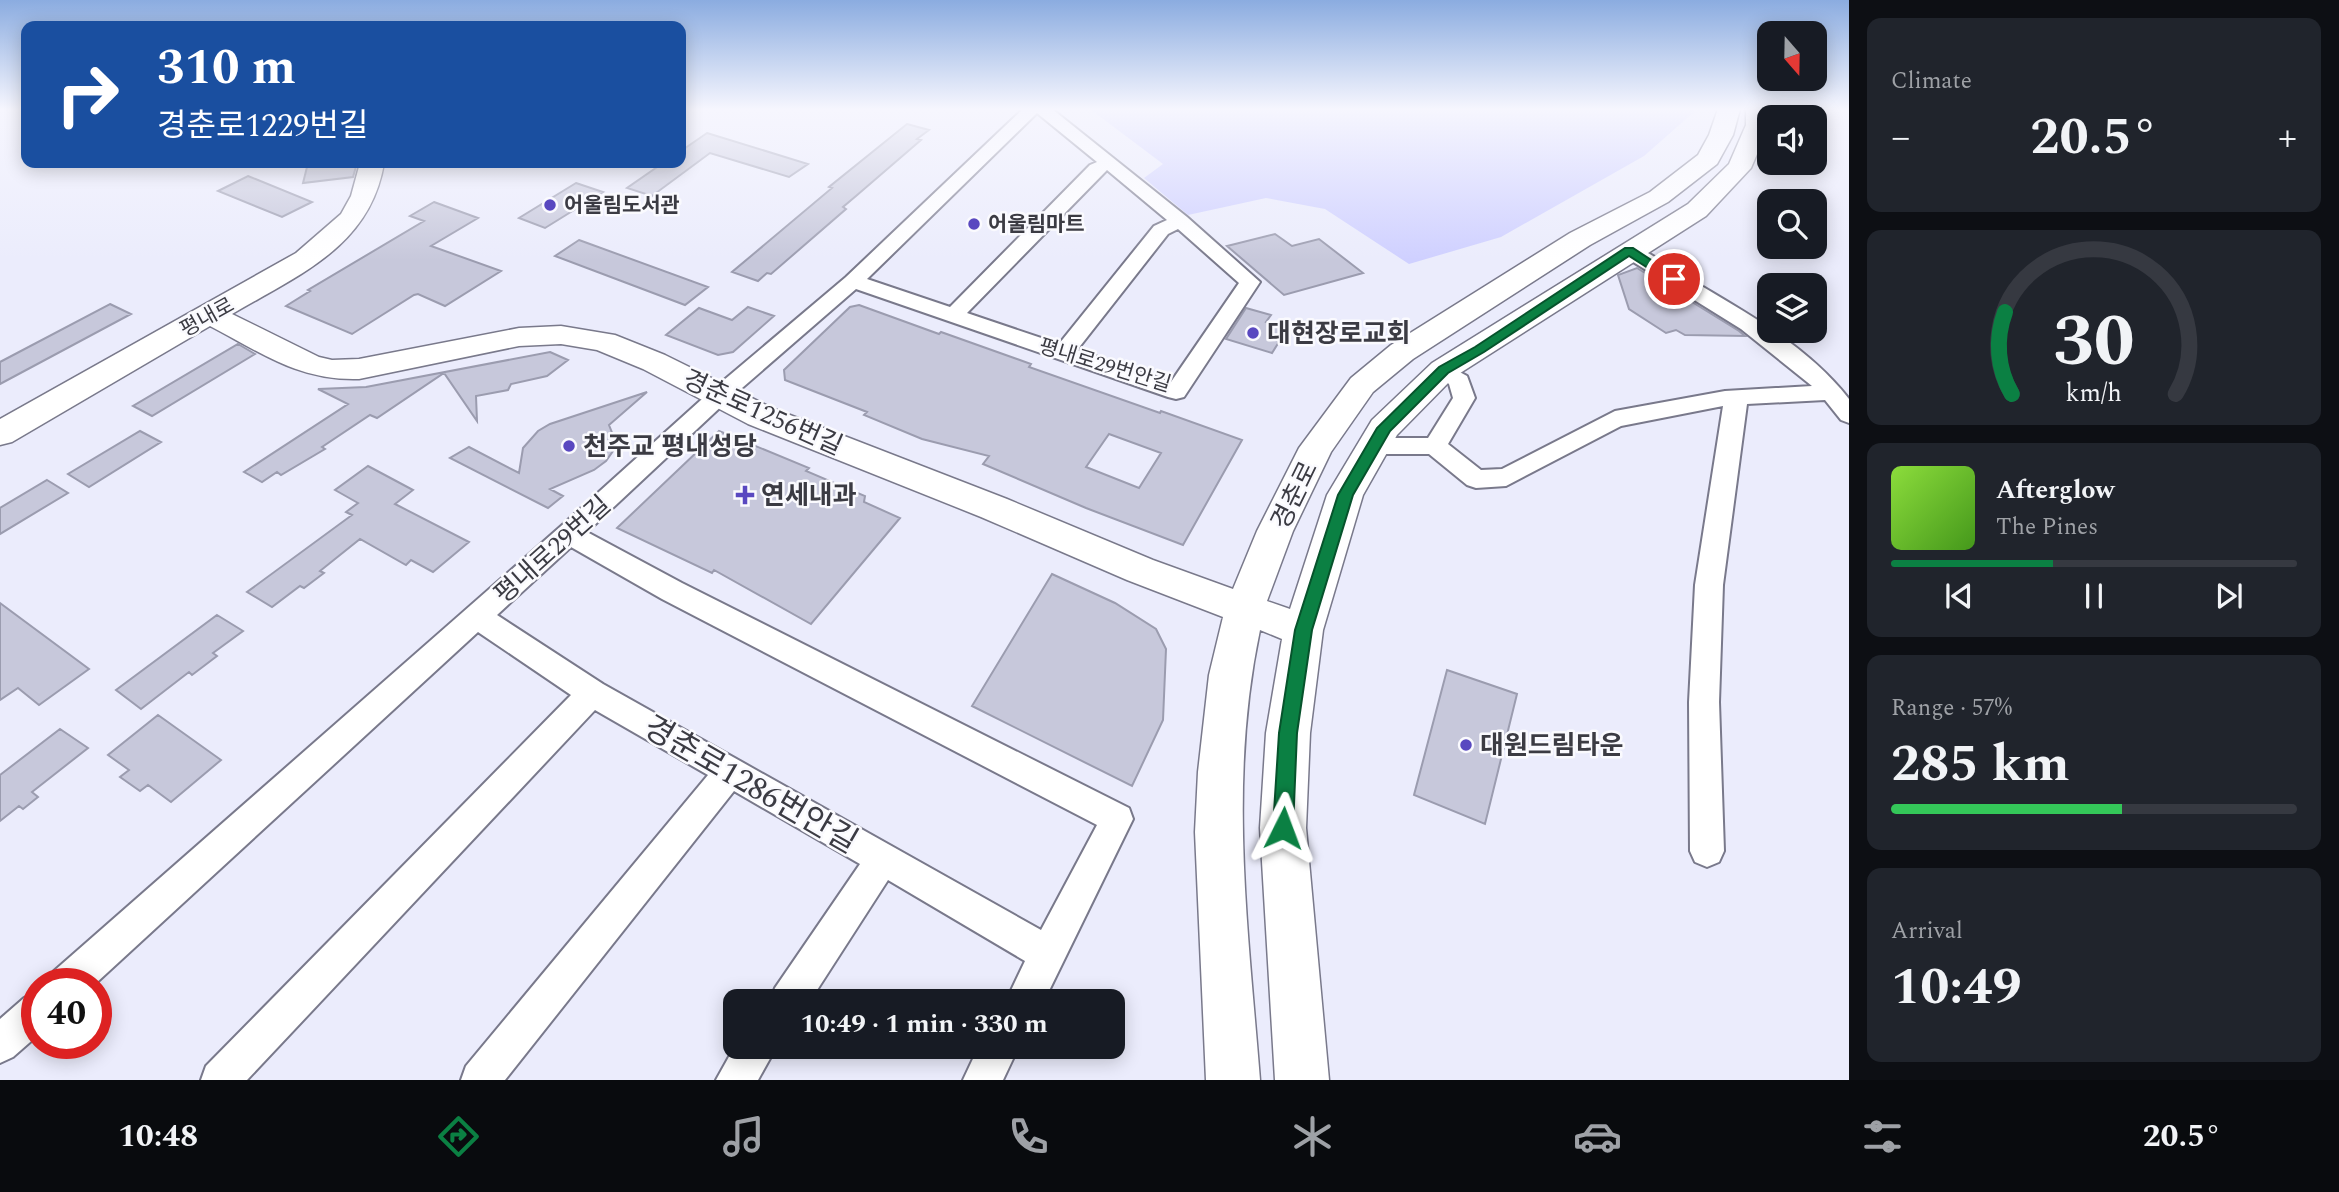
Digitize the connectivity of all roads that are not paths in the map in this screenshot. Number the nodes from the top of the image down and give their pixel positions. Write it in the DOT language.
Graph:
graph roads {
  1 [pos="980,159"];
  2 [pos="1104,159"];
  3 [pos="1706,159"];
  4 [pos="1743,159"];
  5 [pos="1108,163"];
  6 [pos="371,168"];
  7 [pos="1180,222"];
  8 [pos="1629,251"];
  9 [pos="853,281"];
  10 [pos="211,315"];
  11 [pos="953,316"];
  12 [pos="1063,353"];
  13 [pos="1443,370"];
  14 [pos="1831,392"];
  15 [pos="719,396"];
  16 [pos="1736,397"];
  17 [pos="1849,415"];
  18 [pos="0,434"];
  19 [pos="1372,446"];
  20 [pos="1435,446"];
  21 [pos="569,534"];
  22 [pos="1245,608"];
  23 [pos="476,616"];
  24 [pos="1303,630"];
  25 [pos="592,693"];
  26 [pos="730,772"];
  27 [pos="1707,851"];
  28 [pos="883,859"];
  29 [pos="1048,954"];
  30 [pos="85,968"];
  31 [pos="796,989"];
  32 [pos="1030,989"];
  33 [pos="21,1025"];
  34 [pos="0,1044"];
  35 [pos="749,1059"];
  36 [pos="993,1059"];
  37 [pos="220,1080"];
  38 [pos="480,1080"];
  39 [pos="735,1080"];
  40 [pos="982,1080"];
  41 [pos="1233,1080"];
  42 [pos="1302,1080"];
  1 -- 9 [label="street, 평내로29번길"];
  2 -- 5 [label="street, 평내로29번안길"];
  3 -- 22 [label="street, 경춘로"];
  4 -- 8 [label="street, 경춘로"];
  5 -- 7 [label="street, 평내로29번안길"];
  5 -- 11 [label="street"];
  6 -- 10 [label="street, 평내로"];
  7 -- 12 [label="street"];
  7 -- 12 [label="street, 평내로29번안길"];
  8 -- 13 [label="street, 경춘로"];
  8 -- 14 [label="street"];
  9 -- 11 [label="street, 평내로29번안길"];
  9 -- 15 [label="street, 평내로29번길"];
  10 -- 15 [label="street, 경춘로1256번길"];
  10 -- 18 [label="street, 평내로"];
  11 -- 12 [label="street, 평내로29번안길"];
  13 -- 19 [label="street, 경춘로"];
  13 -- 20 [label="street"];
  14 -- 16 [label="street"];
  14 -- 17 [label="street"];
  15 -- 21 [label="street, 평내로29번길"];
  15 -- 22 [label="street, 경춘로1256번길"];
  16 -- 20 [label="street"];
  16 -- 27 [label="street"];
  19 -- 20 [label="street"];
  19 -- 24 [label="street, 경춘로"];
  21 -- 23 [label="street, 평내로29번길"];
  21 -- 29 [label="street"];
  22 -- 24 [label="street, 경춘로1256번길"];
  22 -- 41 [label="street, 경춘로"];
  23 -- 25 [label="street, 경춘로1286번안길"];
  23 -- 30 [label="street, 평내로29번길"];
  24 -- 42 [label="street, 경춘로"];
  25 -- 26 [label="street, 경춘로1286번안길"];
  25 -- 37 [label="street"];
  26 -- 28 [label="street, 경춘로1286번안길"];
  26 -- 38 [label="street"];
  28 -- 29 [label="street"];
  28 -- 31 [label="street, 경춘로1286번안길"];
  29 -- 32 [label="street"];
  33 -- 34 [label="street"];
  35 -- 39 [label="street"];
  36 -- 40 [label="street"];
}
